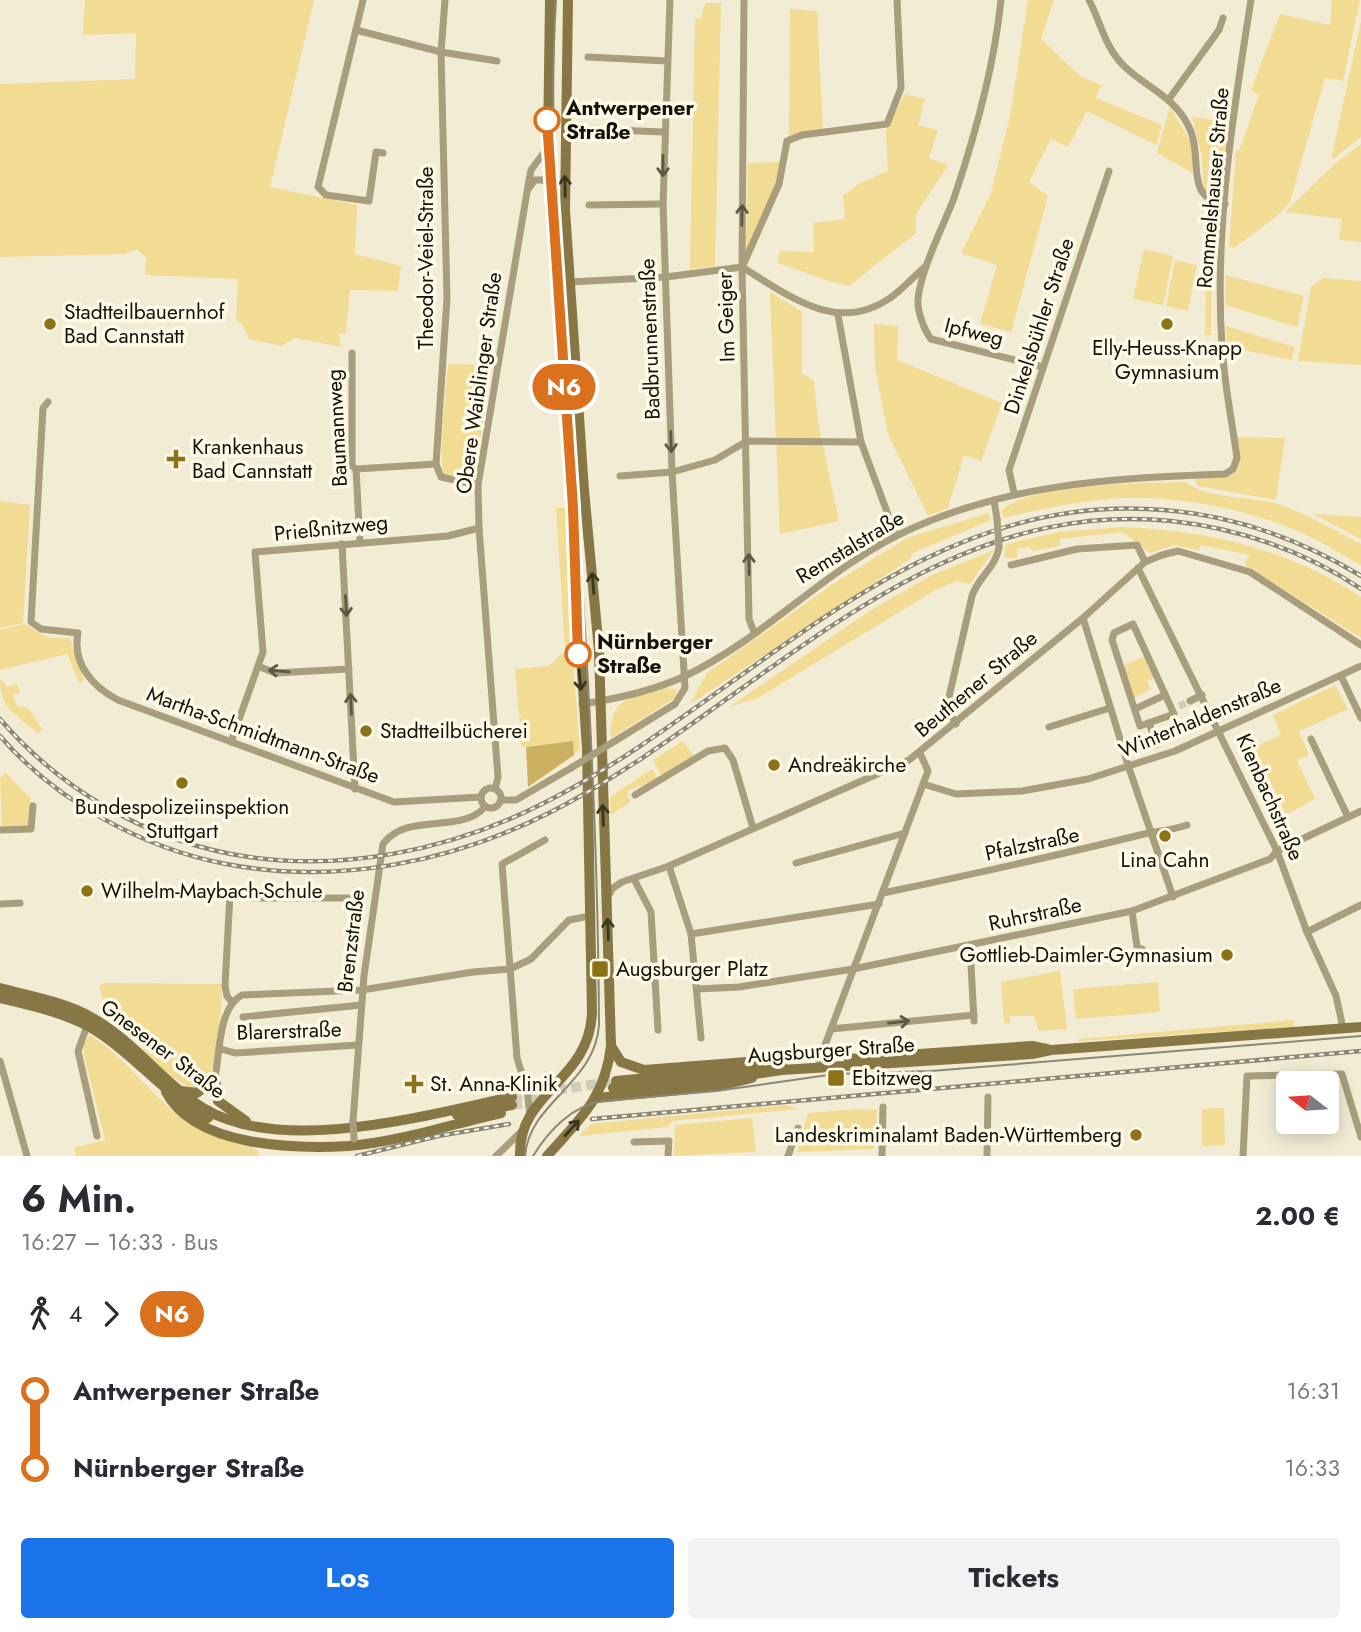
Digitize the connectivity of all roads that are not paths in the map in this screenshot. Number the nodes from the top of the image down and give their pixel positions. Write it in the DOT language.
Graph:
graph roads {
  1 [pos="363,0"];
  2 [pos="445,0"];
  3 [pos="550,0"];
  4 [pos="568,0"];
  5 [pos="670,0"];
  6 [pos="744,0"];
  7 [pos="897,0"];
  8 [pos="1001,0"];
  9 [pos="1089,0"];
  10 [pos="1251,0"];
  11 [pos="1223,18"];
  12 [pos="356,30"];
  13 [pos="441,52"];
  14 [pos="588,57"];
  15 [pos="497,61"];
  16 [pos="667,61"];
  17 [pos="1169,99"];
  18 [pos="590,129"];
  19 [pos="663,132"];
  20 [pos="548,146"];
  21 [pos="383,153"];
  22 [pos="1109,171"];
  23 [pos="550,185"];
  24 [pos="527,191"];
  25 [pos="663,204"];
  26 [pos="1225,204"];
  27 [pos="589,205"];
  28 [pos="927,265"];
  29 [pos="742,267"];
  30 [pos="666,277"];
  31 [pos="570,282"];
  32 [pos="838,315"];
  33 [pos="352,353"];
  34 [pos="1043,367"];
  35 [pos="48,402"];
  36 [pos="747,440"];
  37 [pos="861,442"];
  38 [pos="1236,463"];
  39 [pos="436,464"];
  40 [pos="356,469"];
  41 [pos="672,472"];
  42 [pos="620,476"];
  43 [pos="478,485"];
  44 [pos="1014,493"];
  45 [pos="994,500"];
  46 [pos="479,528"];
  47 [pos="896,536"];
  48 [pos="360,543"];
  49 [pos="342,544"];
  50 [pos="1011,565"];
  51 [pos="1142,565"];
  52 [pos="1083,618"];
  53 [pos="754,632"];
  54 [pos="1361,645"];
  55 [pos="258,666"];
  56 [pos="1361,666"];
  57 [pos="349,669"];
  58 [pos="1341,676"];
  59 [pos="682,677"];
  60 [pos="1165,695"];
  61 [pos="1202,695"];
  62 [pos="600,701"];
  63 [pos="1190,701"];
  64 [pos="582,704"];
  65 [pos="1110,708"];
  66 [pos="1135,709"];
  67 [pos="1361,718"];
  68 [pos="1149,723"];
  69 [pos="956,724"];
  70 [pos="1049,727"];
  71 [pos="1221,732"];
  72 [pos="1154,737"];
  73 [pos="1311,738"];
  74 [pos="231,742"];
  75 [pos="1158,748"];
  76 [pos="920,753"];
  77 [pos="1160,757"];
  78 [pos="1129,768"];
  79 [pos="923,785"];
  80 [pos="355,789"];
  81 [pos="495,789"];
  82 [pos="635,795"];
  83 [pos="481,797"];
  84 [pos="500,800"];
  85 [pos="33,806"];
  86 [pos="485,807"];
  87 [pos="1361,811"];
  88 [pos="1348,817"];
  89 [pos="1186,825"];
  90 [pos="753,828"];
  91 [pos="0,830"];
  92 [pos="905,833"];
  93 [pos="1150,834"];
  94 [pos="545,840"];
  95 [pos="1277,851"];
  96 [pos="796,863"];
  97 [pos="669,866"];
  98 [pos="605,871"];
  99 [pos="634,879"];
  100 [pos="622,882"];
  101 [pos="883,893"];
  102 [pos="1174,897"];
  103 [pos="348,898"];
  104 [pos="607,898"];
  105 [pos="20,903"];
  106 [pos="0,904"];
  107 [pos="878,904"];
  108 [pos="1361,905"];
  109 [pos="1132,911"];
  110 [pos="590,916"];
  111 [pos="1307,932"];
  112 [pos="691,934"];
  113 [pos="970,946"];
  114 [pos="1142,949"];
  115 [pos="510,969"];
  116 [pos="853,969"];
  117 [pos="0,988"];
  118 [pos="697,989"];
  119 [pos="362,990"];
  120 [pos="0,998"];
  121 [pos="232,1002"];
  122 [pos="361,1005"];
  123 [pos="243,1017"];
  124 [pos="87,1026"];
  125 [pos="1361,1027"];
  126 [pos="1343,1028"];
  127 [pos="831,1029"];
  128 [pos="658,1030"];
  129 [pos="701,1038"];
  130 [pos="358,1045"];
  131 [pos="611,1046"];
  132 [pos="1051,1049"];
  133 [pos="228,1051"];
  134 [pos="0,1061"];
  135 [pos="819,1061"];
  136 [pos="779,1065"];
  137 [pos="767,1073"];
  138 [pos="215,1078"];
  139 [pos="4,1083"];
  140 [pos="165,1089"];
  141 [pos="179,1091"];
  142 [pos="988,1097"];
  143 [pos="597,1098"];
  144 [pos="512,1104"];
  145 [pos="883,1107"];
  146 [pos="530,1115"];
  147 [pos="252,1125"];
  148 [pos="798,1128"];
  149 [pos="522,1131"];
  150 [pos="97,1136"];
  151 [pos="1361,1137"];
  152 [pos="634,1142"];
  153 [pos="354,1148"];
  154 [pos="27,1156"];
  155 [pos="496,1156"];
  156 [pos="520,1156"];
  157 [pos="547,1156"];
  158 [pos="668,1156"];
  159 [pos="788,1156"];
  160 [pos="882,1156"];
  161 [pos="987,1156"];
  162 [pos="1243,1156"];
  1 -- 12 [label="street"];
  2 -- 13 [label="street, Theodor-Veiel-Straße"];
  3 -- 20 [label="main road"];
  31 -- 4 [label="main road, one-way"];
  5 -- 16 [label="street, Badbrunnenstraße"];
  29 -- 6 [label="street, Im Geiger, one-way"];
  7 -- 29 [label="street"];
  8 -- 28 [label="street"];
  9 -- 17 [label="street"];
  10 -- 26 [label="street, Rommelshauser Straße"];
  11 -- 17 [label="street"];
  12 -- 13 [label="street"];
  12 -- 21 [label="street"];
  13 -- 15 [label="street"];
  13 -- 39 [label="street, Theodor-Veiel-Straße"];
  14 -- 16 [label="street"];
  16 -- 19 [label="street, Badbrunnenstraße"];
  17 -- 26 [label="street"];
  18 -- 19 [label="street"];
  19 -- 25 [label="street, Badbrunnenstraße, one-way"];
  20 -- 23 [label="main road"];
  20 -- 24 [label="street, Obere Waiblinger Straße"];
  22 -- 34 [label="street, Dinkelsbühler Straße"];
  23 -- 24 [label="street"];
  23 -- 64 [label="main road, one-way"];
  24 -- 43 [label="street, Obere Waiblinger Straße"];
  25 -- 27 [label="street"];
  25 -- 30 [label="street, Badbrunnenstraße"];
  26 -- 38 [label="street, Rommelshauser Straße"];
  28 -- 32 [label="street"];
  28 -- 34 [label="street, Ipfweg"];
  29 -- 30 [label="street"];
  29 -- 32 [label="street"];
  29 -- 36 [label="street, Im Geiger"];
  30 -- 31 [label="street"];
  30 -- 41 [label="street, Badbrunnenstraße, one-way"];
  62 -- 31 [label="main road, one-way"];
  32 -- 37 [label="street"];
  33 -- 40 [label="street, Baumannweg"];
  34 -- 44 [label="street, Dinkelsbühler Straße"];
  35 -- 74 [label="street, Martha-Schmidtmann-Straße"];
  36 -- 37 [label="street"];
  36 -- 41 [label="street"];
  53 -- 36 [label="street, Im Geiger, one-way"];
  37 -- 47 [label="street"];
  38 -- 44 [label="street, Remstalstraße"];
  39 -- 40 [label="street"];
  39 -- 43 [label="street"];
  40 -- 48 [label="street, Baumannweg"];
  41 -- 42 [label="street"];
  41 -- 59 [label="street, Badbrunnenstraße"];
  43 -- 46 [label="street, Obere Waiblinger Straße"];
  44 -- 45 [label="street, Remstalstraße"];
  45 -- 47 [label="street, Remstalstraße"];
  45 -- 69 [label="street, bridge"];
  46 -- 48 [label="street, Prießnitzweg"];
  46 -- 81 [label="street, Obere Waiblinger Straße"];
  47 -- 53 [label="street, Remstalstraße"];
  48 -- 49 [label="street, Prießnitzweg"];
  49 -- 55 [label="street, Prießnitzweg"];
  49 -- 57 [label="street, one-way"];
  50 -- 51 [label="street"];
  51 -- 52 [label="street, Beuthener Straße"];
  51 -- 54 [label="street, Beuthener Straße"];
  51 -- 61 [label="street, Kienbachstraße"];
  52 -- 65 [label="street"];
  52 -- 69 [label="street, Beuthener Straße"];
  53 -- 59 [label="street, Remstalstraße"];
  57 -- 55 [label="street, one-way"];
  55 -- 74 [label="street, Prießnitzweg"];
  56 -- 58 [label="street, Winterhaldenstraße"];
  80 -- 57 [label="street, one-way"];
  58 -- 67 [label="street"];
  58 -- 71 [label="street, Winterhaldenstraße"];
  59 -- 62 [label="street, Remstalstraße"];
  59 -- 84 [label="street, bridge"];
  60 -- 66 [label="street"];
  60 -- 66 [label="street"];
  60 -- 68 [label="street"];
  61 -- 63 [label="street"];
  61 -- 71 [label="street, Kienbachstraße"];
  62 -- 64 [label="street, Remstalstraße"];
  98 -- 62 [label="main road, one-way"];
  64 -- 110 [label="main road"];
  65 -- 70 [label="street"];
  65 -- 78 [label="street"];
  66 -- 68 [label="street"];
  68 -- 72 [label="street"];
  69 -- 76 [label="street, Beuthener Straße"];
  71 -- 77 [label="street, Winterhaldenstraße"];
  71 -- 95 [label="street, Kienbachstraße"];
  73 -- 88 [label="street"];
  74 -- 80 [label="street, Martha-Schmidtmann-Straße"];
  75 -- 77 [label="street"];
  76 -- 79 [label="street"];
  76 -- 90 [label="street, Beuthener Straße"];
  77 -- 78 [label="street, Winterhaldenstraße"];
  78 -- 79 [label="street, Winterhaldenstraße"];
  78 -- 93 [label="street"];
  79 -- 92 [label="street"];
  80 -- 83 [label="street, Martha-Schmidtmann-Straße"];
  81 -- 83 [label="street"];
  81 -- 84 [label="street"];
  82 -- 90 [label="street"];
  83 -- 86 [label="street"];
  84 -- 86 [label="street"];
  85 -- 91 [label="street"];
  86 -- 119 [label="street, Brenzstraße"];
  87 -- 88 [label="street, Ruhrstraße"];
  88 -- 95 [label="street, Ruhrstraße"];
  89 -- 93 [label="street, Pfalzstraße"];
  90 -- 97 [label="street, Beuthener Straße"];
  92 -- 96 [label="street"];
  92 -- 101 [label="street"];
  93 -- 101 [label="street, Pfalzstraße"];
  93 -- 102 [label="street"];
  94 -- 115 [label="street"];
  95 -- 102 [label="street, Ruhrstraße"];
  95 -- 111 [label="street, Kienbachstraße"];
  97 -- 99 [label="street, Beuthener Straße"];
  97 -- 112 [label="street"];
  98 -- 100 [label="street"];
  98 -- 104 [label="main road"];
  99 -- 100 [label="street, Beuthener Straße"];
  99 -- 128 [label="street"];
  100 -- 104 [label="street"];
  101 -- 107 [label="street"];
  102 -- 109 [label="street, Ruhrstraße"];
  103 -- 121 [label="street"];
  131 -- 104 [label="main road, one-way"];
  105 -- 106 [label="street"];
  107 -- 112 [label="street"];
  107 -- 116 [label="street"];
  108 -- 111 [label="street"];
  109 -- 113 [label="street, Ruhrstraße"];
  109 -- 114 [label="street"];
  110 -- 115 [label="street"];
  110 -- 146 [label="main road"];
  111 -- 126 [label="street, Kienbachstraße"];
  112 -- 118 [label="street"];
  113 -- 116 [label="street, Ruhrstraße"];
  127 -- 113 [label="street, one-way"];
  115 -- 119 [label="street"];
  115 -- 146 [label="street"];
  116 -- 118 [label="street, Ruhrstraße"];
  116 -- 127 [label="street"];
  117 -- 141 [label="main road, Gnesener Straße"];
  118 -- 129 [label="street"];
  119 -- 121 [label="street"];
  119 -- 122 [label="street, Brenzstraße"];
  120 -- 124 [label="main road, Gnesener Straße"];
  121 -- 133 [label="street"];
  122 -- 123 [label="street"];
  122 -- 130 [label="street, Brenzstraße"];
  124 -- 140 [label="main road, Gnesener Straße"];
  124 -- 150 [label="street"];
  125 -- 126 [label="main road, Augsburger Straße"];
  126 -- 132 [label="main road, Augsburger Straße"];
  127 -- 135 [label="street"];
  130 -- 133 [label="street, Blarerstraße"];
  130 -- 153 [label="street, Brenzstraße, bridge"];
  131 -- 136 [label="main road"];
  131 -- 143 [label="main road"];
  132 -- 135 [label="main road, Augsburger Straße"];
  132 -- 137 [label="main road, Augsburger Straße"];
  133 -- 138 [label="street"];
  134 -- 139 [label="street"];
  135 -- 136 [label="main road, Augsburger Straße"];
  136 -- 137 [label="main road, Augsburger Straße"];
  137 -- 143 [label="main road"];
  138 -- 141 [label="main road"];
  138 -- 147 [label="main road"];
  139 -- 154 [label="street"];
  140 -- 144 [label="main road, Gnesener Straße"];
  140 -- 153 [label="main road"];
  141 -- 147 [label="main road, Gnesener Straße"];
  142 -- 161 [label="street"];
  157 -- 143 [label="main road, one-way"];
  144 -- 147 [label="main road, Gnesener Straße"];
  144 -- 153 [label="main road"];
  145 -- 160 [label="street"];
  146 -- 149 [label="main road"];
  148 -- 159 [label="street"];
  149 -- 155 [label="street"];
  149 -- 156 [label="main road"];
  151 -- 162 [label="street"];
  152 -- 158 [label="street"];
}
